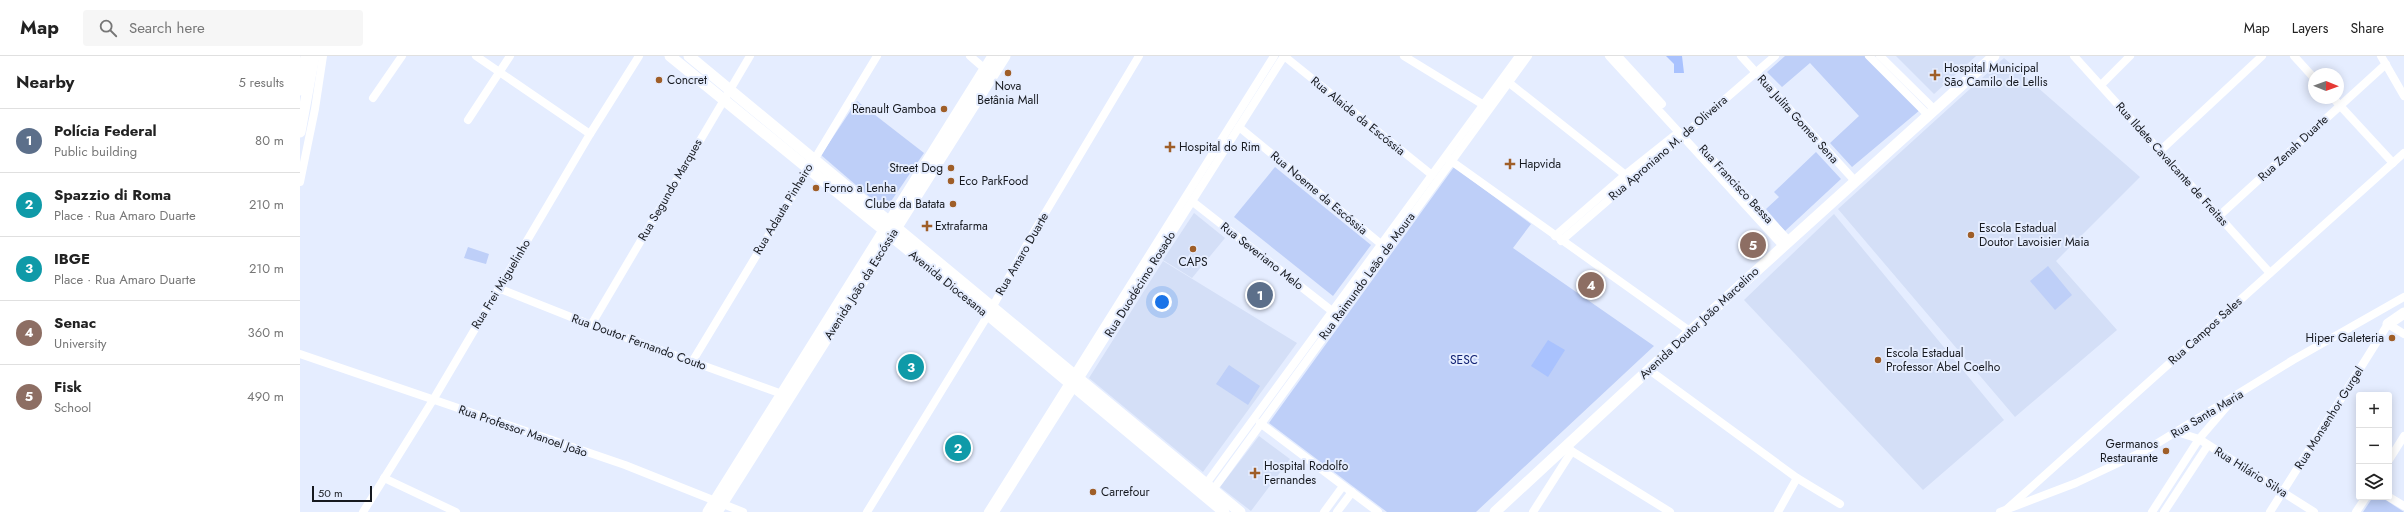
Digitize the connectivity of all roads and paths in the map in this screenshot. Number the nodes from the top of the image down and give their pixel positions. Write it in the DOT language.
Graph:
graph roads {
  1 [pos="306,56"];
  2 [pos="314,56"];
  3 [pos="323,56"];
  4 [pos="402,56"];
  5 [pos="476,56"];
  6 [pos="510,56"];
  7 [pos="639,56"];
  8 [pos="670,56"];
  9 [pos="689,56"];
  10 [pos="750,56"];
  11 [pos="877,56"];
  12 [pos="970,56"];
  13 [pos="993,56"];
  14 [pos="1005,56"];
  15 [pos="1139,56"];
  16 [pos="1274,56"];
  17 [pos="1284,56"];
  18 [pos="1404,56"];
  19 [pos="1519,56"];
  20 [pos="1528,56"];
  21 [pos="1609,56"];
  22 [pos="1618,56"];
  23 [pos="1741,56"];
  24 [pos="1767,56"];
  25 [pos="1775,56"];
  26 [pos="1869,56"];
  27 [pos="1880,56"];
  28 [pos="1994,56"];
  29 [pos="2074,56"];
  30 [pos="2130,56"];
  31 [pos="2262,56"];
  32 [pos="2294,56"];
  33 [pos="2381,56"];
  34 [pos="2386,64"];
  35 [pos="985,68"];
  36 [pos="1754,70"];
  37 [pos="2308,71"];
  38 [pos="500,72"];
  39 [pos="1508,82"];
  40 [pos="2101,84"];
  41 [pos="729,89"];
  42 [pos="300,90"];
  43 [pos="2404,96"];
  44 [pos="373,98"];
  45 [pos="723,99"];
  46 [pos="2339,105"];
  47 [pos="1486,106"];
  48 [pos="1931,112"];
  49 [pos="468,120"];
  50 [pos="1239,127"];
  51 [pos="300,132"];
  52 [pos="1683,132"];
  53 [pos="590,134"];
  54 [pos="2161,150"];
  55 [pos="2404,153"];
  56 [pos="1448,159"];
  57 [pos="2393,162"];
  58 [pos="810,164"];
  59 [pos="1432,175"];
  60 [pos="1628,177"];
  61 [pos="1855,181"];
  62 [pos="300,182"];
  63 [pos="1193,202"];
  64 [pos="2219,216"];
  65 [pos="890,229"];
  66 [pos="1558,239"];
  67 [pos="1786,243"];
  68 [pos="1381,244"];
  69 [pos="2270,273"];
  70 [pos="498,288"];
  71 [pos="2404,297"];
  72 [pos="990,311"];
  73 [pos="1332,311"];
  74 [pos="2404,313"];
  75 [pos="2388,324"];
  76 [pos="591,325"];
  77 [pos="1690,332"];
  78 [pos="2404,334"];
  79 [pos="300,354"];
  80 [pos="692,362"];
  81 [pos="1648,369"];
  82 [pos="1074,381"];
  83 [pos="782,394"];
  84 [pos="2235,397"];
  85 [pos="433,400"];
  86 [pos="1260,423"];
  87 [pos="2177,432"];
  88 [pos="2404,436"];
  89 [pos="2199,439"];
  90 [pos="2208,445"];
  91 [pos="1568,449"];
  92 [pos="2392,455"];
  93 [pos="384,478"];
  94 [pos="1797,478"];
  95 [pos="1343,486"];
  96 [pos="1207,491"];
  97 [pos="1352,492"];
  98 [pos="2282,492"];
  99 [pos="2392,499"];
  100 [pos="2364,500"];
  101 [pos="1840,504"];
  102 [pos="718,506"];
  103 [pos="2404,506"];
  104 [pos="2003,510"];
  105 [pos="363,512"];
  106 [pos="456,512"];
  107 [pos="708,512"];
  108 [pos="743,512"];
  109 [pos="867,512"];
  110 [pos="988,512"];
  111 [pos="995,512"];
  112 [pos="1224,512"];
  113 [pos="1240,512"];
  114 [pos="1324,512"];
  115 [pos="1337,512"];
  116 [pos="1378,512"];
  117 [pos="1495,512"];
  118 [pos="1533,512"];
  119 [pos="1670,512"];
  120 [pos="1778,512"];
  121 [pos="2152,512"];
  122 [pos="2164,512"];
  123 [pos="2270,512"];
  124 [pos="2314,512"];
  125 [pos="2356,512"];
  1 -- 42 [label="street"];
  2 -- 51 [label="street"];
  3 -- 62 [label="street"];
  4 -- 44 [label="street"];
  5 -- 38 [label="street"];
  6 -- 38 [label="street"];
  7 -- 53 [label="street, Rua Frei Miguelinho"];
  8 -- 45 [label="street, Avenida Diocesana"];
  9 -- 41 [label="street, Avenida Diocesana"];
  10 -- 41 [label="street, Rua Segundo Marques"];
  11 -- 58 [label="street, Rua Adauta Pinheiro"];
  12 -- 35 [label="street"];
  13 -- 35 [label="street, Avenida João da Escóssia"];
  14 -- 65 [label="street, Avenida João da Escóssia"];
  15 -- 72 [label="street, Rua Amaro Duarte"];
  16 -- 82 [label="street, Rua Duodécimo Rosado"];
  17 -- 50 [label="street, Rua Duodécimo Rosado"];
  17 -- 59 [label="street, Rua Alaide da Escóssia"];
  18 -- 47 [label="street"];
  19 -- 47 [label="street, Rua Raimundo Leão de Moura"];
  20 -- 39 [label="street, Rua Raimundo Leão de Moura"];
  21 -- 52 [label="street, Rua Francisco Bessa"];
  22 -- 52 [label="street, Rua Francisco Bessa"];
  23 -- 36 [label="street, Rua Julita Gomes Sena"];
  24 -- 36 [label="street, Rua Aproniano M. de Oliveira"];
  25 -- 36 [label="street, Rua Aproniano M. de Oliveira"];
  26 -- 48 [label="street"];
  27 -- 48 [label="street"];
  28 -- 48 [label="street, Avenida Doutor João Marcelino"];
  29 -- 40 [label="street, Rua Ildete Cavalcante de Freitas"];
  30 -- 40 [label="street"];
  31 -- 54 [label="street"];
  32 -- 37 [label="street"];
  33 -- 34 [label="street"];
  34 -- 43 [label="street"];
  34 -- 46 [label="street, Rua Zenah Duarte"];
  35 -- 65 [label="street, Avenida João da Escóssia"];
  36 -- 52 [label="street, Rua Aproniano M. de Oliveira"];
  36 -- 61 [label="street, Rua Julita Gomes Sena"];
  38 -- 49 [label="street"];
  38 -- 53 [label="street"];
  39 -- 47 [label="street, Rua Raimundo Leão de Moura"];
  39 -- 60 [label="street"];
  40 -- 54 [label="street, Rua Ildete Cavalcante de Freitas"];
  41 -- 45 [label="street, Rua Segundo Marques"];
  41 -- 58 [label="street, Avenida Diocesana"];
  45 -- 58 [label="street, Avenida Diocesana"];
  45 -- 76 [label="street, Rua Segundo Marques"];
  46 -- 57 [label="street"];
  46 -- 64 [label="street, Rua Zenah Duarte"];
  47 -- 56 [label="street, Rua Raimundo Leão de Moura"];
  48 -- 61 [label="street, Avenida Doutor João Marcelino"];
  50 -- 63 [label="street, Rua Duodécimo Rosado"];
  50 -- 68 [label="street, Rua Noeme da Escóssia"];
  52 -- 60 [label="street, Rua Aproniano M. de Oliveira"];
  52 -- 67 [label="street, Rua Francisco Bessa"];
  53 -- 70 [label="street, Rua Frei Miguelinho"];
  54 -- 64 [label="street, Rua Ildete Cavalcante de Freitas"];
  55 -- 57 [label="street, Rua Campos Sales"];
  56 -- 59 [label="street, Rua Raimundo Leão de Moura"];
  56 -- 66 [label="street"];
  56 -- 86 [label="street, Rua Raimundo Leão de Moura"];
  57 -- 69 [label="street, Rua Campos Sales"];
  58 -- 65 [label="street, Avenida Diocesana"];
  58 -- 80 [label="street, Rua Adauta Pinheiro"];
  59 -- 68 [label="street, Rua Raimundo Leão de Moura"];
  60 -- 66 [label="street, Rua Aproniano M. de Oliveira"];
  61 -- 67 [label="street, Avenida Doutor João Marcelino"];
  63 -- 73 [label="street, Rua Severiano Melo"];
  63 -- 82 [label="street, Rua Duodécimo Rosado"];
  64 -- 69 [label="street, Rua Ildete Cavalcante de Freitas"];
  65 -- 72 [label="street, Avenida Diocesana"];
  65 -- 83 [label="street, Avenida João da Escóssia"];
  65 -- 102 [label="street, Avenida João da Escóssia"];
  66 -- 77 [label="street"];
  67 -- 77 [label="street, Avenida Doutor João Marcelino"];
  68 -- 73 [label="street, Rua Raimundo Leão de Moura"];
  69 -- 104 [label="street, Rua Campos Sales"];
  70 -- 76 [label="street, Rua Doutor Fernando Couto"];
  70 -- 85 [label="street, Rua Frei Miguelinho"];
  71 -- 84 [label="street, Rua Santa Maria"];
  72 -- 82 [label="street, Avenida Diocesana"];
  72 -- 109 [label="street, Rua Amaro Duarte"];
  73 -- 96 [label="street, Rua Raimundo Leão de Moura"];
  74 -- 75 [label="street"];
  75 -- 78 [label="street"];
  75 -- 98 [label="street, Rua Monsenhor Gurgel"];
  76 -- 80 [label="street, Rua Doutor Fernando Couto"];
  77 -- 81 [label="street, Avenida Doutor João Marcelino"];
  79 -- 85 [label="street, Rua Professor Manoel João"];
  80 -- 83 [label="street, Rua Doutor Fernando Couto"];
  81 -- 91 [label="street, Avenida Doutor João Marcelino"];
  81 -- 94 [label="street"];
  82 -- 96 [label="street, Avenida Diocesana"];
  82 -- 110 [label="street, Rua Duodécimo Rosado"];
  82 -- 111 [label="street, Rua Duodécimo Rosado"];
  83 -- 102 [label="street, Avenida João da Escóssia"];
  84 -- 87 [label="street, Rua Santa Maria"];
  84 -- 89 [label="street"];
  85 -- 93 [label="street, Rua Frei Miguelinho"];
  85 -- 102 [label="street, Rua Professor Manoel João"];
  86 -- 95 [label="street"];
  86 -- 96 [label="street, Rua Raimundo Leão de Moura"];
  87 -- 89 [label="street, Rua Hilário Silva"];
  87 -- 104 [label="street, Rua Santa Maria"];
  88 -- 92 [label="street"];
  89 -- 90 [label="street, Rua Hilário Silva"];
  89 -- 121 [label="street"];
  90 -- 98 [label="street, Rua Hilário Silva"];
  90 -- 122 [label="street"];
  91 -- 117 [label="street, Avenida Doutor João Marcelino"];
  91 -- 118 [label="street"];
  91 -- 119 [label="street"];
  93 -- 105 [label="street, Rua Frei Miguelinho"];
  93 -- 106 [label="street"];
  94 -- 101 [label="street"];
  94 -- 120 [label="street"];
  95 -- 97 [label="street"];
  95 -- 114 [label="street"];
  96 -- 112 [label="street, Avenida Diocesana"];
  96 -- 113 [label="street, Avenida Diocesana"];
  97 -- 115 [label="street"];
  97 -- 116 [label="street"];
  98 -- 123 [label="street, Rua Monsenhor Gurgel"];
  98 -- 124 [label="street, Rua Hilário Silva"];
  99 -- 103 [label="street"];
  100 -- 125 [label="street"];
  102 -- 107 [label="street, Avenida João da Escóssia"];
  102 -- 108 [label="street, Rua Professor Manoel João"];
}
